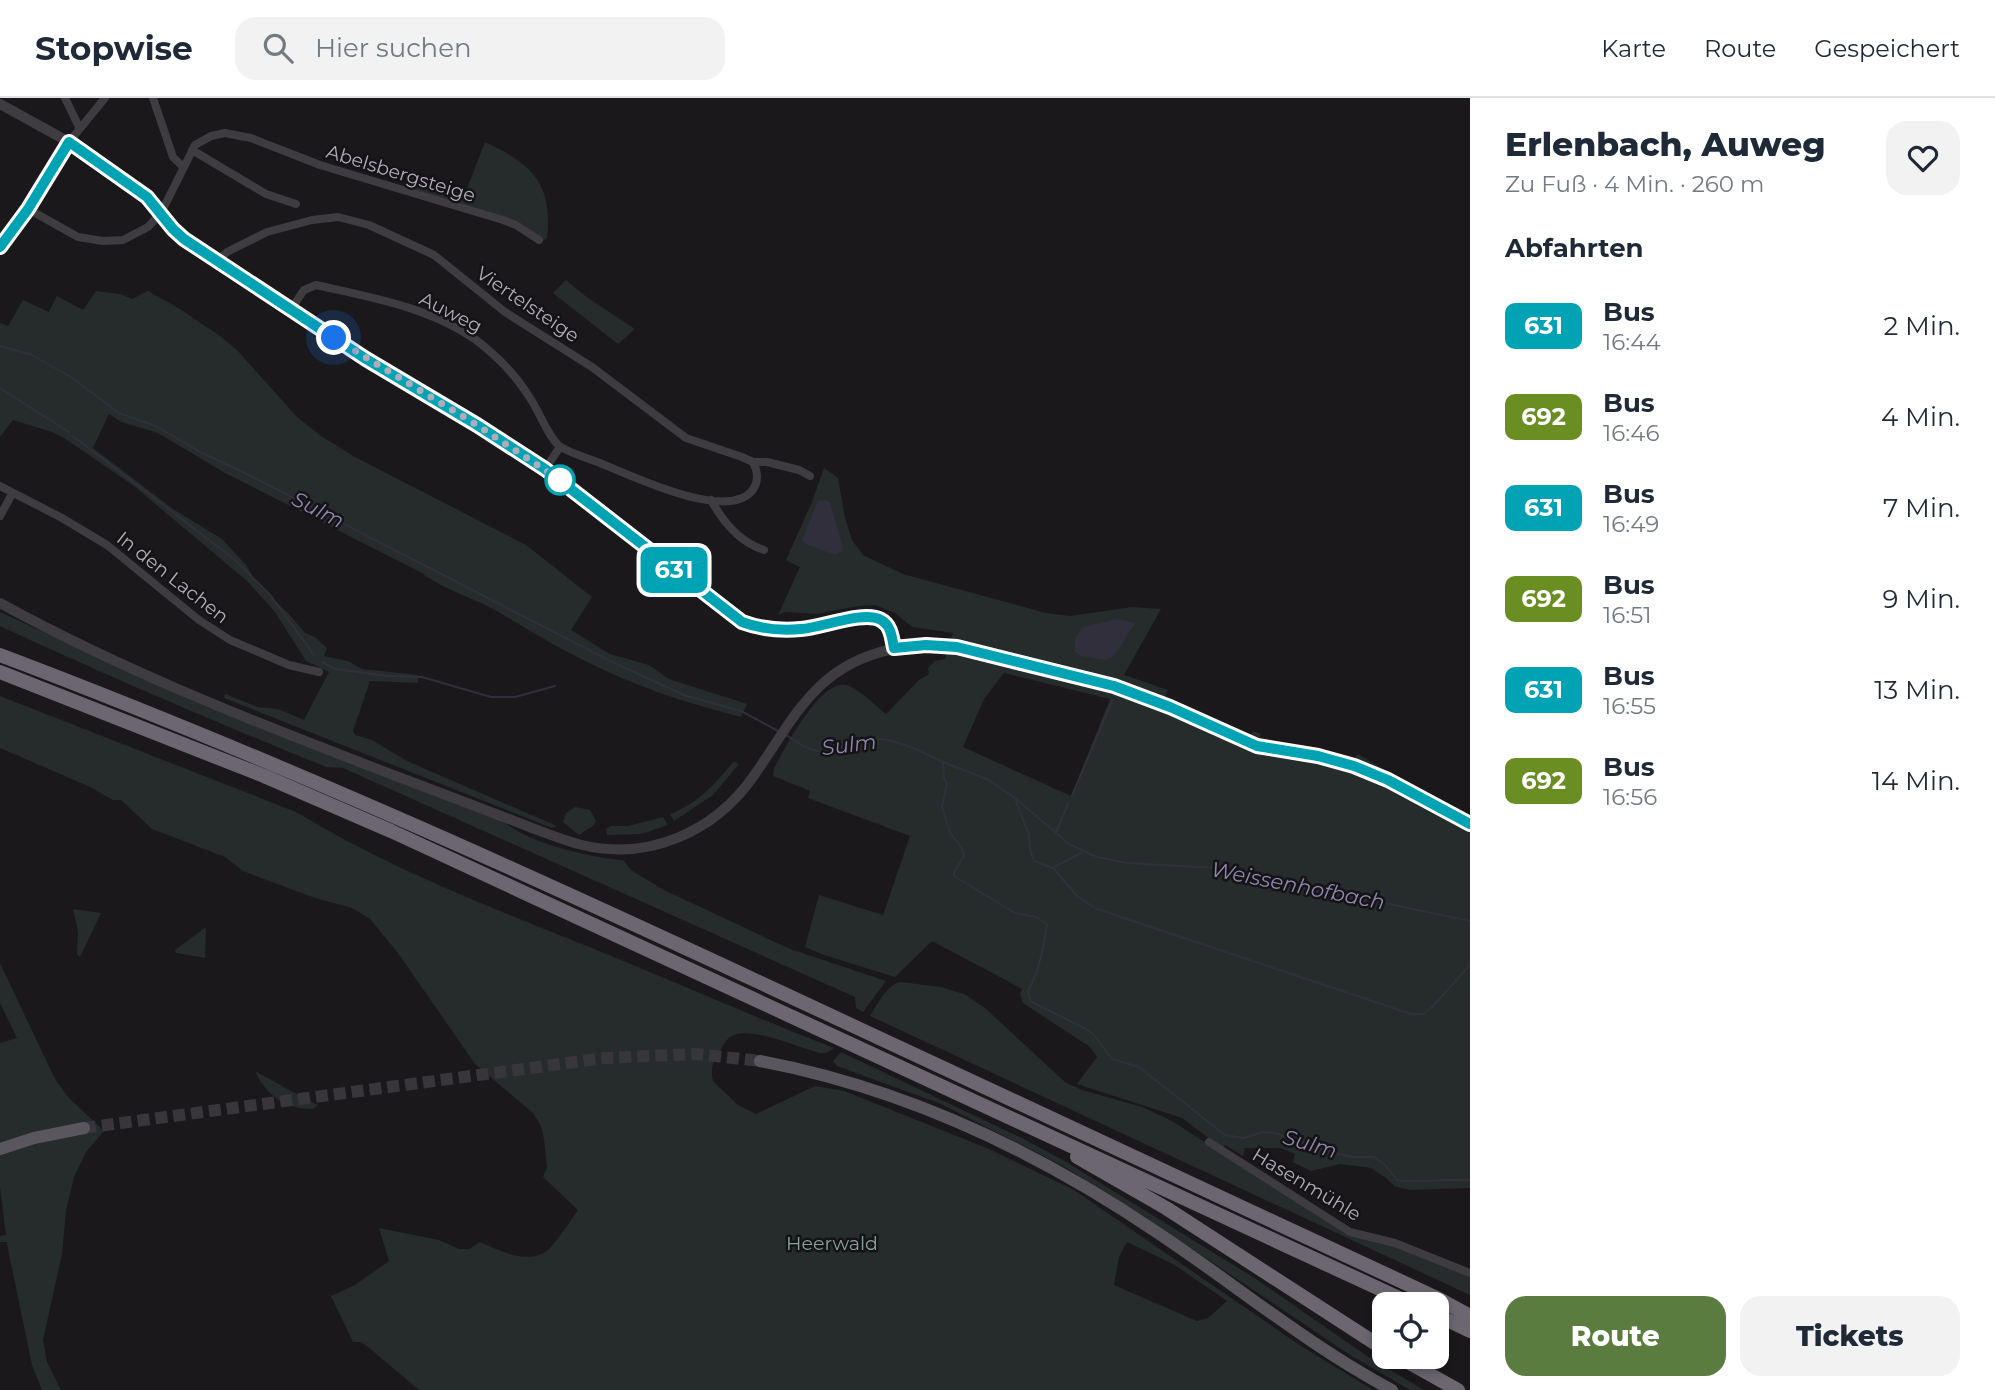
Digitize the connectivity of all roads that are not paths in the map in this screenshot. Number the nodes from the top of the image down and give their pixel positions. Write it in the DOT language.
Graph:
graph roads {
  1 [pos="65,98"];
  2 [pos="105,98"];
  3 [pos="153,98"];
  4 [pos="0,104"];
  5 [pos="79,127"];
  6 [pos="69,142"];
  7 [pos="191,150"];
  8 [pos="184,167"];
  9 [pos="296,204"];
  10 [pos="28,209"];
  11 [pos="161,213"];
  12 [pos="539,240"];
  13 [pos="0,247"];
  14 [pos="218,260"];
  15 [pos="291,309"];
  16 [pos="560,447"];
  17 [pos="753,462"];
  18 [pos="545,469"];
  19 [pos="810,476"];
  20 [pos="0,486"];
  21 [pos="12,494"];
  22 [pos="711,500"];
  23 [pos="0,516"];
  24 [pos="764,550"];
  25 [pos="0,603"];
  26 [pos="894,648"];
  27 [pos="0,654"];
  28 [pos="0,672"];
  29 [pos="319,672"];
  30 [pos="1470,824"];
  31 [pos="760,1061"];
  32 [pos="1026,1125"];
  33 [pos="1209,1142"];
  34 [pos="0,1149"];
  35 [pos="0,1158"];
  36 [pos="1470,1273"];
  37 [pos="1386,1292"];
  38 [pos="1424,1292"];
  39 [pos="1449,1301"];
  40 [pos="1449,1305"];
  41 [pos="1470,1306"];
  42 [pos="1470,1317"];
  43 [pos="1449,1321"];
  44 [pos="1470,1331"];
  45 [pos="1372,1341"];
  46 [pos="1420,1369"];
  47 [pos="1392,1390"];
  48 [pos="1458,1390"];
  1 -- 5 [label="street"];
  2 -- 5 [label="street"];
  3 -- 8 [label="street"];
  4 -- 6 [label="street"];
  5 -- 6 [label="street"];
  6 -- 10 [label="street"];
  6 -- 11 [label="street"];
  7 -- 8 [label="street"];
  7 -- 9 [label="street"];
  7 -- 12 [label="street, Abelsbergsteige"];
  8 -- 11 [label="street"];
  10 -- 11 [label="street"];
  10 -- 13 [label="street"];
  11 -- 14 [label="street"];
  14 -- 15 [label="street"];
  14 -- 17 [label="street, Viertelsteige"];
  15 -- 16 [label="street, Auweg"];
  15 -- 18 [label="street"];
  16 -- 18 [label="street"];
  16 -- 22 [label="street"];
  17 -- 19 [label="street, Viertelsteige"];
  17 -- 22 [label="street"];
  18 -- 26 [label="street"];
  20 -- 21 [label="street, In den Lachen"];
  21 -- 23 [label="street"];
  21 -- 29 [label="street, In den Lachen"];
  22 -- 24 [label="street"];
  25 -- 26 [label="street"];
  26 -- 30 [label="street"];
  27 -- 38 [label="highway"];
  28 -- 32 [label="highway"];
  31 -- 47 [label="main road"];
  32 -- 37 [label="highway"];
  32 -- 45 [label="highway"];
  33 -- 36 [label="street, Hasenmühle"];
  34 -- 35 [label="main road"];
  39 -- 41 [label="highway"];
  40 -- 42 [label="highway"];
  43 -- 44 [label="highway"];
  46 -- 48 [label="highway"];
}
